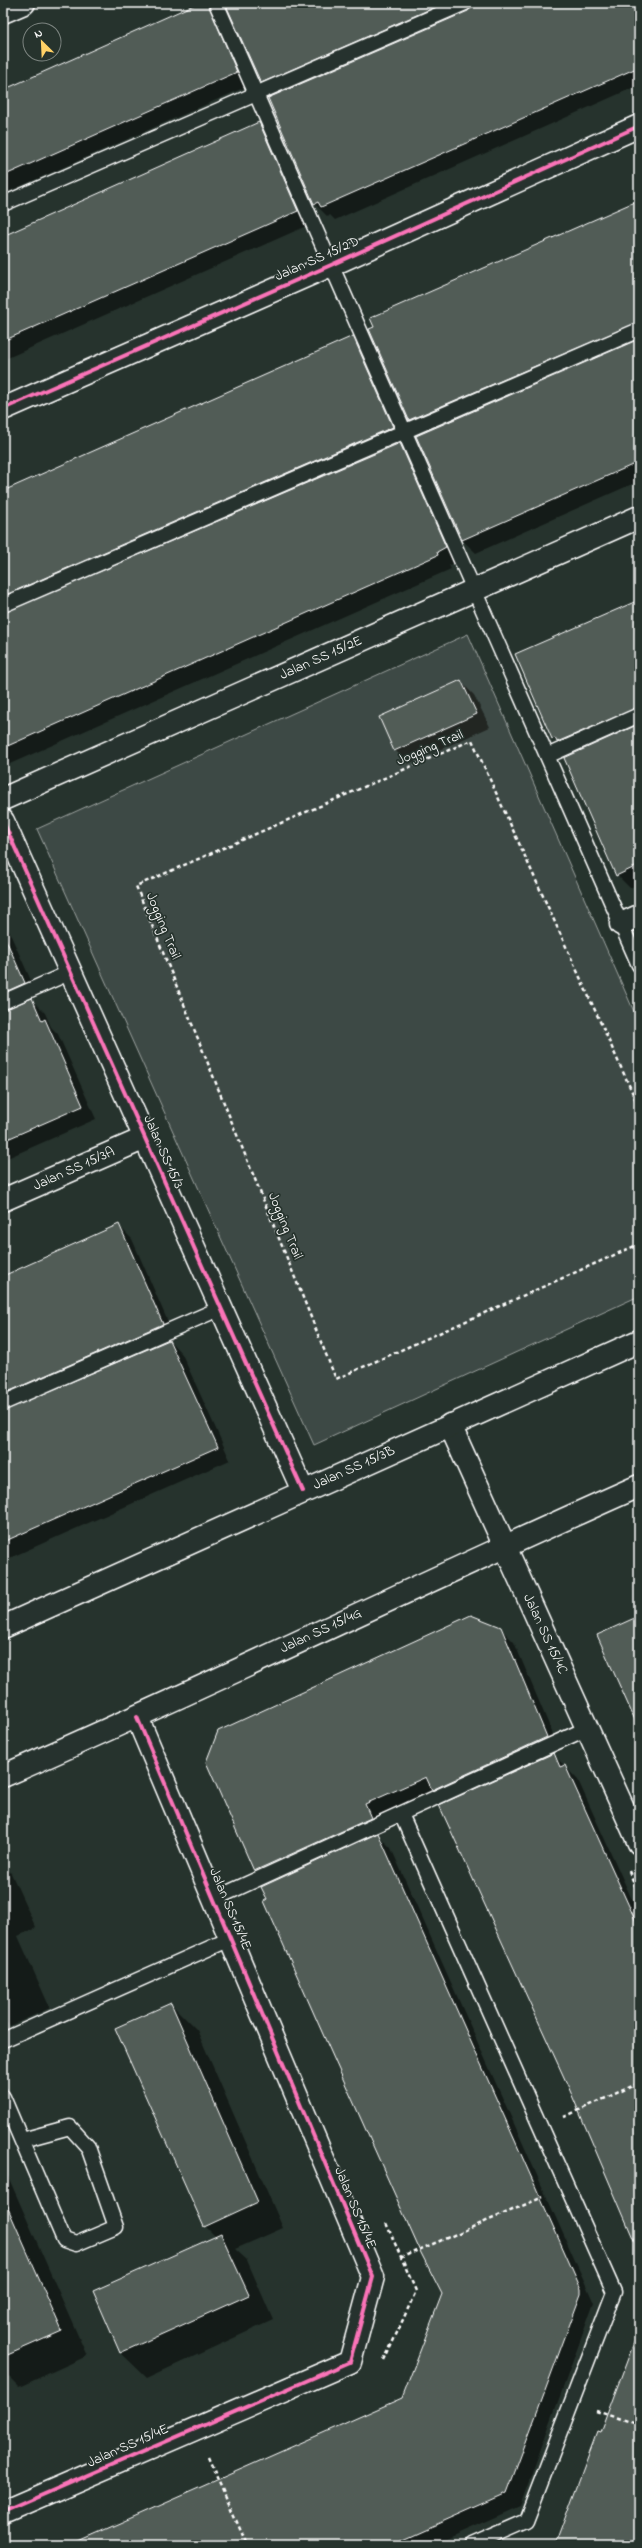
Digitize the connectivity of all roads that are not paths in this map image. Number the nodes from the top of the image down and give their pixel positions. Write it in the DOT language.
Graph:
graph roads {
  1 [pos="24,3"];
  2 [pos="216,3"];
  3 [pos="465,3"];
  4 [pos="3,12"];
  5 [pos="256,94"];
  6 [pos="639,126"];
  7 [pos="3,204"];
  8 [pos="331,265"];
  9 [pos="639,330"];
  10 [pos="3,409"];
  11 [pos="404,432"];
  12 [pos="639,517"];
  13 [pos="474,590"];
  14 [pos="3,606"];
  15 [pos="639,715"];
  16 [pos="547,756"];
  17 [pos="3,799"];
  18 [pos="3,821"];
  19 [pos="630,920"];
  20 [pos="639,965"];
  21 [pos="71,972"];
  22 [pos="3,1002"];
  23 [pos="145,1138"];
  24 [pos="3,1200"];
  25 [pos="221,1308"];
  26 [pos="639,1341"];
  27 [pos="3,1403"];
  28 [pos="450,1425"];
  29 [pos="639,1486"];
  30 [pos="303,1491"];
  31 [pos="504,1545"];
  32 [pos="3,1627"];
  33 [pos="137,1718"];
  34 [pos="588,1728"];
  35 [pos="3,1776"];
  36 [pos="401,1814"];
  37 [pos="639,1843"];
  38 [pos="214,1899"];
  39 [pos="230,1939"];
  40 [pos="3,2040"];
  41 [pos="3,2097"];
  42 [pos="22,2140"];
  43 [pos="3,2512"];
  44 [pos="471,2545"];
  1 -- 4 [label="street"];
  2 -- 5 [label="lane"];
  3 -- 5 [label="lane"];
  5 -- 7 [label="lane"];
  5 -- 8 [label="lane"];
  6 -- 8 [label="street, Jalan SS 15/2D"];
  8 -- 10 [label="street, Jalan SS 15/2D"];
  8 -- 11 [label="lane"];
  9 -- 11 [label="lane"];
  11 -- 13 [label="lane"];
  11 -- 14 [label="lane"];
  12 -- 13 [label="street, Jalan SS 15/2E"];
  13 -- 16 [label="lane"];
  13 -- 17 [label="street, Jalan SS 15/2E"];
  15 -- 16 [label="lane"];
  16 -- 19 [label="lane"];
  18 -- 21 [label="street, Jalan SS 15/3"];
  19 -- 20 [label="lane"];
  21 -- 22 [label="lane"];
  21 -- 23 [label="street, Jalan SS 15/3"];
  23 -- 24 [label="street, Jalan SS 15/3A"];
  23 -- 25 [label="street, Jalan SS 15/3"];
  25 -- 27 [label="lane"];
  25 -- 30 [label="street, Jalan SS 15/3"];
  26 -- 28 [label="street, Jalan SS 15/3B"];
  28 -- 30 [label="street, Jalan SS 15/3B"];
  28 -- 31 [label="street, Jalan SS 15/4C"];
  29 -- 31 [label="street, Jalan SS 15/4G"];
  30 -- 32 [label="street, Jalan SS 15/3B"];
  31 -- 33 [label="street, Jalan SS 15/4G"];
  31 -- 34 [label="street, Jalan SS 15/4C"];
  33 -- 35 [label="street, Jalan SS 15/4G"];
  33 -- 38 [label="street, Jalan SS 15/4E"];
  34 -- 36 [label="lane"];
  34 -- 37 [label="street, Jalan SS 15/4C"];
  36 -- 38 [label="lane"];
  36 -- 44 [label="lane"];
  38 -- 39 [label="street, Jalan SS 15/4E"];
  39 -- 40 [label="lane"];
  39 -- 43 [label="street, Jalan SS 15/4E"];
  41 -- 42 [label="lane"];
  42 -- 42 [label="lane"];
}
